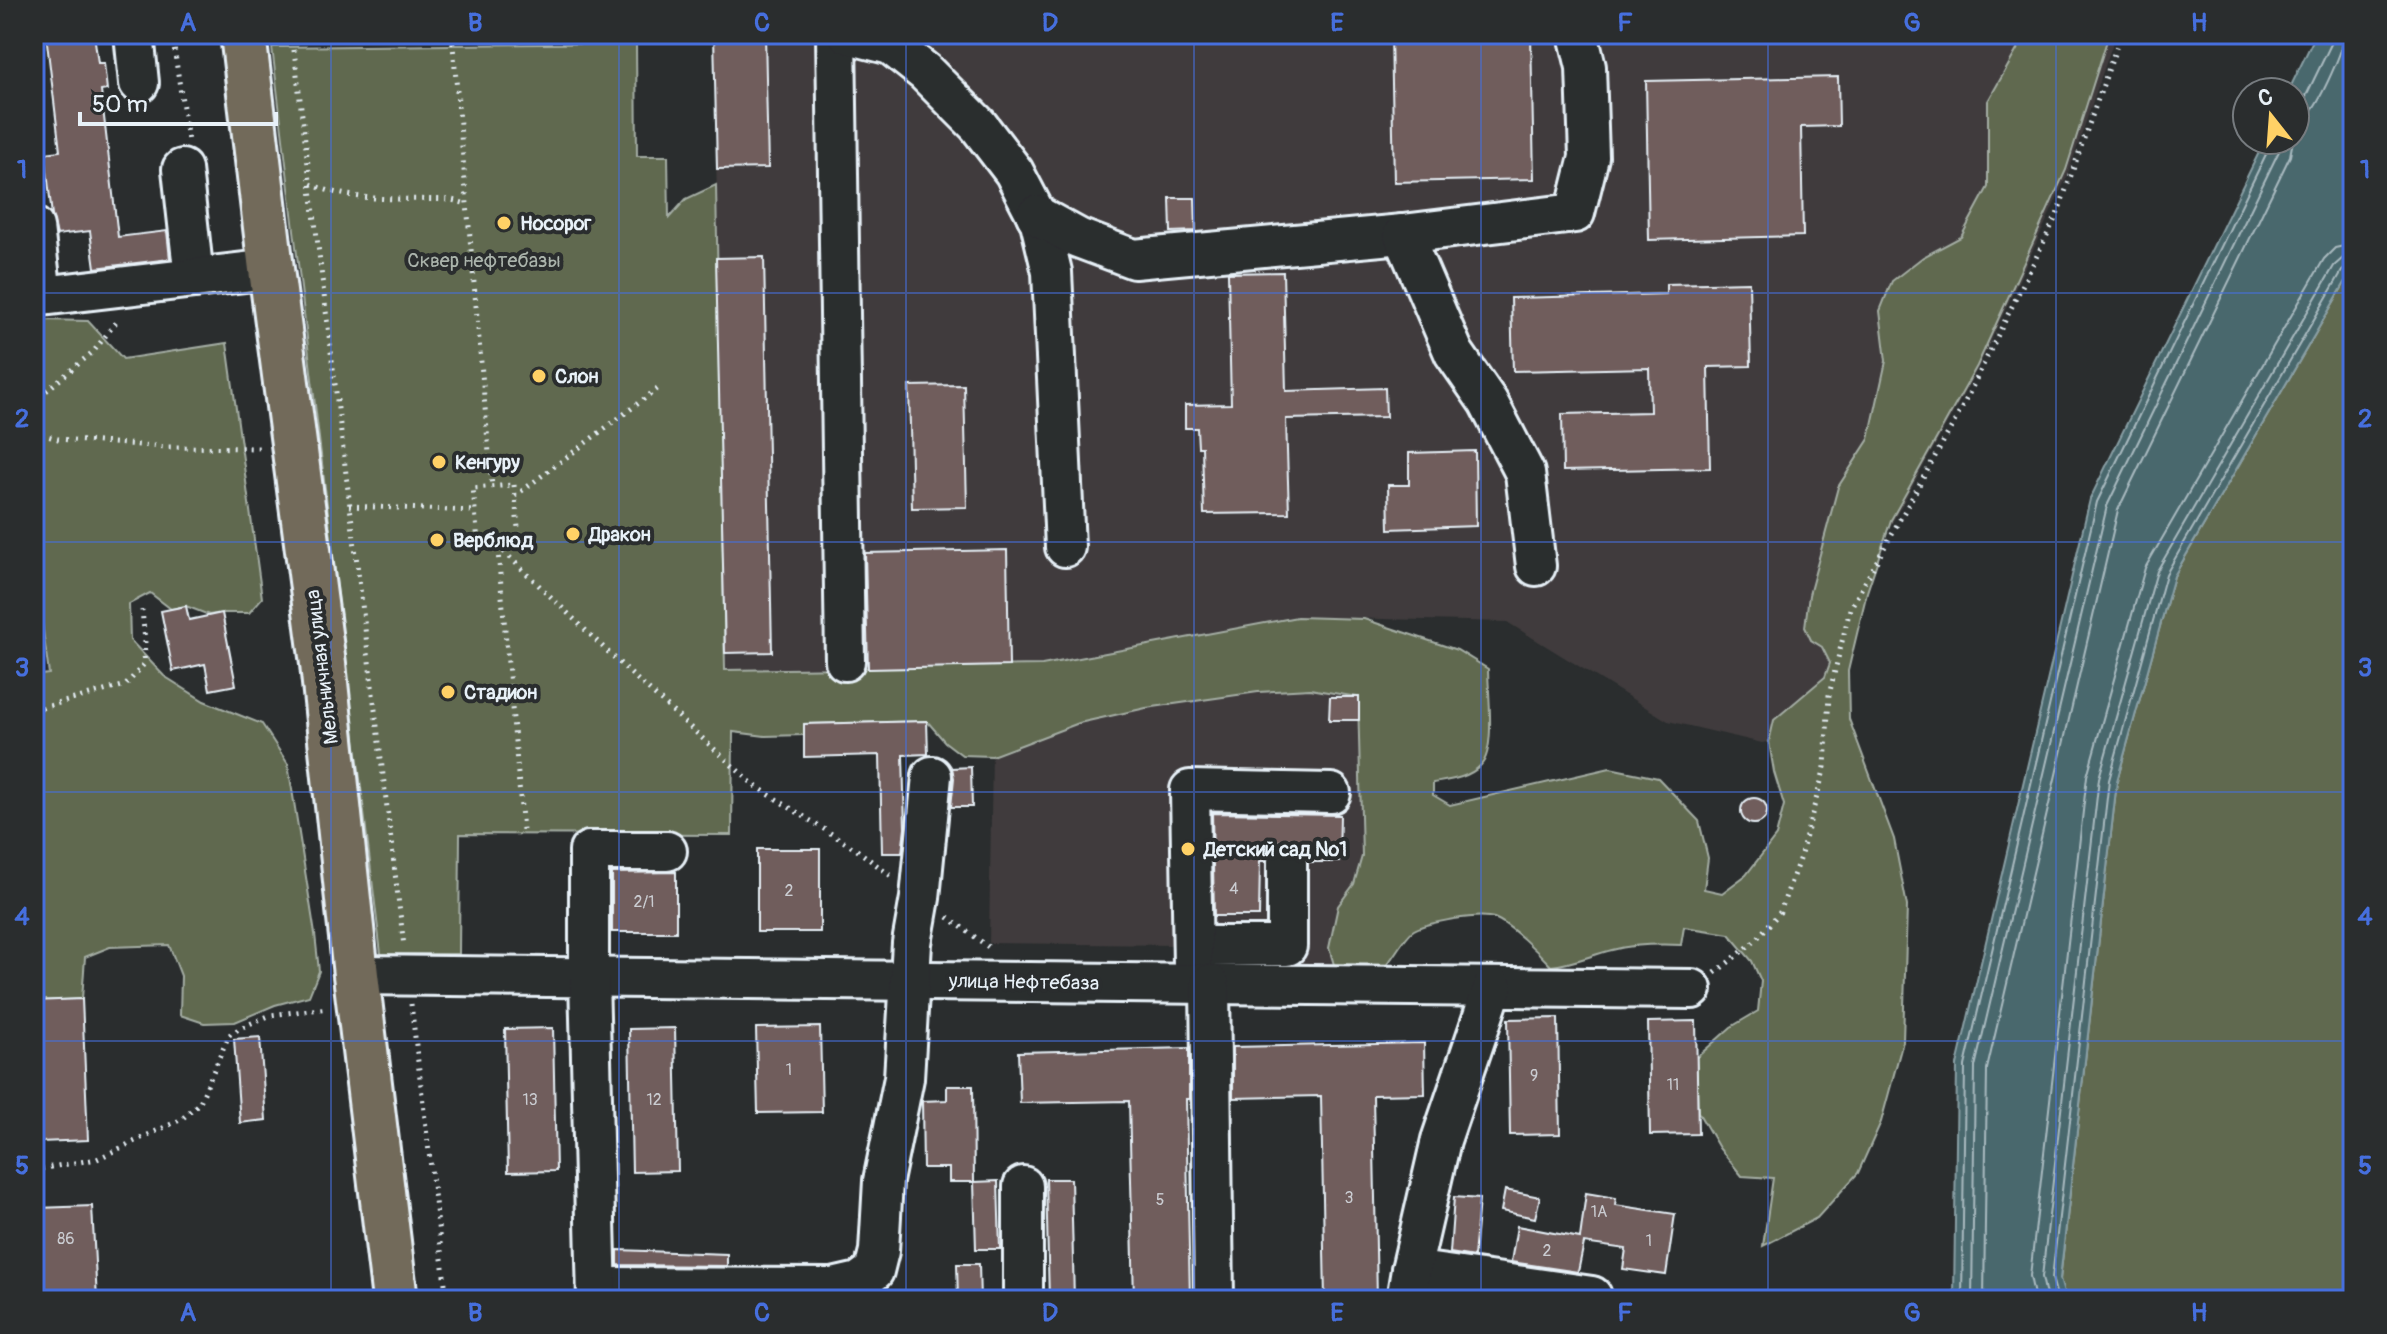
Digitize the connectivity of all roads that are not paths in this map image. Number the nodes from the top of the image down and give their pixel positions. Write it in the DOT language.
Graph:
graph roads {
  1 [pos="134,34"];
  2 [pos="243,34"];
  3 [pos="836,34"];
  4 [pos="848,34"];
  5 [pos="1578,34"];
  6 [pos="139,83"];
  7 [pos="186,161"];
  8 [pos="1036,215"];
  9 [pos="34,227"];
  10 [pos="1403,234"];
  11 [pos="271,269"];
  12 [pos="194,278"];
  13 [pos="1065,547"];
  14 [pos="1536,566"];
  15 [pos="845,661"];
  16 [pos="932,776"];
  17 [pos="1331,793"];
  18 [pos="667,851"];
  19 [pos="1287,861"];
  20 [pos="1199,965"];
  21 [pos="589,977"];
  22 [pos="910,981"];
  23 [pos="1493,987"];
  24 [pos="358,989"];
  25 [pos="1692,989"];
  26 [pos="1023,1186"];
  27 [pos="1408,1285"];
  28 [pos="597,1293"];
  29 [pos="1592,1298"];
  30 [pos="395,1300"];
  31 [pos="1023,1300"];
  32 [pos="1214,1300"];
  1 -- 6 [label="street"];
  2 -- 11 [label="main road, Мельничная улица"];
  3 -- 15 [label="street"];
  4 -- 8 [label="street"];
  5 -- 10 [label="street"];
  7 -- 12 [label="street"];
  8 -- 10 [label="street"];
  8 -- 13 [label="street"];
  9 -- 12 [label="street"];
  10 -- 14 [label="street"];
  11 -- 12 [label="street"];
  11 -- 24 [label="main road, Мельничная улица"];
  16 -- 22 [label="street"];
  17 -- 20 [label="street"];
  18 -- 21 [label="street"];
  19 -- 20 [label="street"];
  20 -- 22 [label="street, улица Нефтебаза"];
  20 -- 23 [label="street, улица Нефтебаза"];
  20 -- 32 [label="street"];
  21 -- 22 [label="street, улица Нефтебаза"];
  21 -- 24 [label="street, улица Нефтебаза"];
  21 -- 28 [label="street"];
  22 -- 28 [label="street"];
  23 -- 25 [label="street, улица Нефтебаза"];
  23 -- 27 [label="street"];
  24 -- 30 [label="main road, Мельничная улица"];
  26 -- 31 [label="street"];
  27 -- 29 [label="street"];
}
